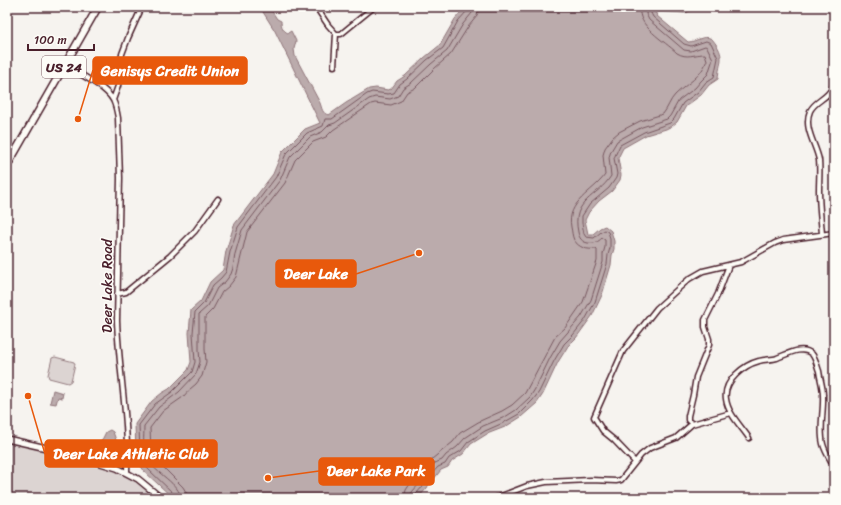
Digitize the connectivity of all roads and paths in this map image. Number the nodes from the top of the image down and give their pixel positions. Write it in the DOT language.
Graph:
graph roads {
  1 [pos="98,7"];
  2 [pos="142,7"];
  3 [pos="316,7"];
  4 [pos="374,7"];
  5 [pos="336,34"];
  6 [pos="65,65"];
  7 [pos="334,66"];
  8 [pos="834,84"];
  9 [pos="113,100"];
  10 [pos="10,154"];
  11 [pos="8,164"];
  12 [pos="218,199"];
  13 [pos="834,233"];
  14 [pos="822,234"];
  15 [pos="729,265"];
  16 [pos="118,294"];
  17 [pos="730,412"];
  18 [pos="692,424"];
  19 [pos="749,438"];
  20 [pos="7,439"];
  21 [pos="635,462"];
  22 [pos="834,466"];
  23 [pos="127,472"];
  24 [pos="161,498"];
  25 [pos="496,498"];
  1 -- 6 [label="main road, US 24"];
  2 -- 9 [label="street"];
  3 -- 5 [label="street"];
  4 -- 5 [label="street"];
  5 -- 7 [label="street"];
  6 -- 9 [label="street"];
  6 -- 10 [label="main road, US 24"];
  8 -- 14 [label="street"];
  9 -- 16 [label="street, Deer Lake Road"];
  10 -- 11 [label="main road, US 24"];
  12 -- 16 [label="street"];
  13 -- 14 [label="street"];
  14 -- 15 [label="street"];
  15 -- 18 [label="street"];
  15 -- 21 [label="street"];
  16 -- 23 [label="street, Deer Lake Road"];
  17 -- 18 [label="street"];
  17 -- 19 [label="street"];
  17 -- 22 [label="street"];
  18 -- 21 [label="street"];
  20 -- 23 [label="street"];
  21 -- 25 [label="street"];
  23 -- 24 [label="street"];
}
